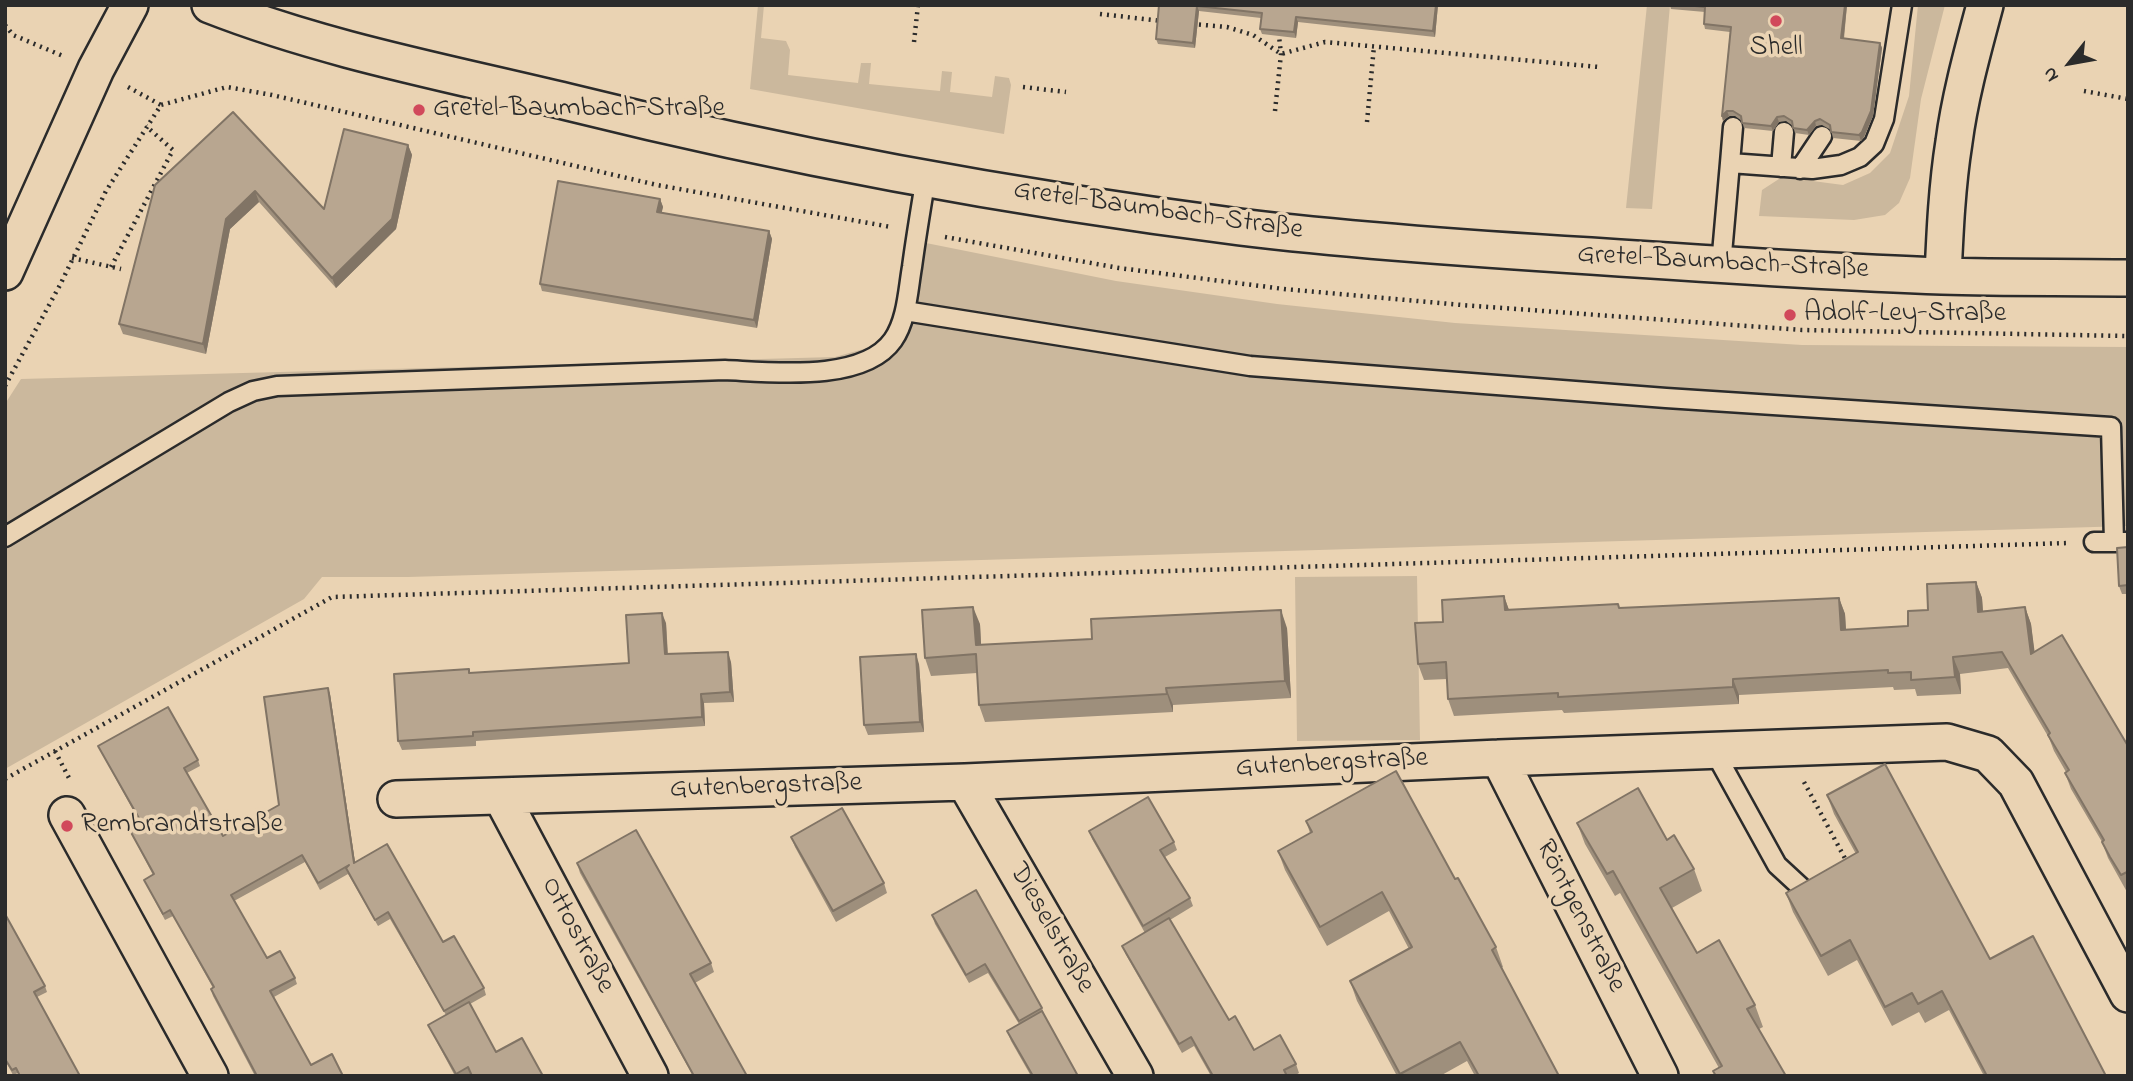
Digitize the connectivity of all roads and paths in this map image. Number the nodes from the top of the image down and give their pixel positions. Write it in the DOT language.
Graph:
graph roads {
  1 [pos="130,5"];
  2 [pos="210,5"];
  3 [pos="918,5"];
  4 [pos="1902,5"];
  5 [pos="1985,5"];
  6 [pos="1100,14"];
  7 [pos="1164,21"];
  8 [pos="1189,23"];
  9 [pos="5,25"];
  10 [pos="13,35"];
  11 [pos="1279,36"];
  12 [pos="914,42"];
  13 [pos="1374,46"];
  14 [pos="1281,54"];
  15 [pos="1600,67"];
  16 [pos="1023,87"];
  17 [pos="2084,91"];
  18 [pos="1066,92"];
  19 [pos="2128,99"];
  20 [pos="161,105"];
  21 [pos="1275,111"];
  22 [pos="1367,122"];
  23 [pos="146,126"];
  24 [pos="1733,127"];
  25 [pos="1784,132"];
  26 [pos="1822,136"];
  27 [pos="1730,163"];
  28 [pos="1781,167"];
  29 [pos="1800,169"];
  30 [pos="926,177"];
  31 [pos="9,255"];
  32 [pos="72,258"];
  33 [pos="1721,265"];
  34 [pos="111,267"];
  35 [pos="121,269"];
  36 [pos="1943,276"];
  37 [pos="2128,278"];
  38 [pos="905,311"];
  39 [pos="5,386"];
  40 [pos="5,537"];
  41 [pos="2094,542"];
  42 [pos="2121,542"];
  43 [pos="1794,748"];
  44 [pos="1714,751"];
  45 [pos="1499,758"];
  46 [pos="5,779"];
  47 [pos="965,782"];
  48 [pos="501,796"];
  49 [pos="396,799"];
  50 [pos="67,815"];
  51 [pos="1852,871"];
  52 [pos="1803,890"];
  53 [pos="2128,994"];
  54 [pos="210,1076"];
  55 [pos="650,1076"];
  56 [pos="1135,1076"];
  57 [pos="1660,1076"];
  1 -- 31 [label="street"];
  2 -- 30 [label="street, Gretel-Baumbach-Straße"];
  3 -- 12 [label="path"];
  4 -- 29 [label="lane"];
  5 -- 36 [label="street"];
  6 -- 7 [label="path"];
  8 -- 14 [label="path"];
  9 -- 10 [label="path"];
  11 -- 14 [label="path"];
  13 -- 14 [label="path"];
  13 -- 15 [label="path"];
  13 -- 22 [label="path"];
  14 -- 21 [label="path"];
  16 -- 18 [label="path"];
  17 -- 19 [label="path"];
  20 -- 23 [label="path"];
  23 -- 32 [label="path"];
  23 -- 34 [label="path"];
  24 -- 27 [label="lane"];
  25 -- 28 [label="lane"];
  26 -- 29 [label="lane"];
  27 -- 28 [label="lane"];
  27 -- 33 [label="lane"];
  28 -- 29 [label="lane"];
  30 -- 33 [label="street, Gretel-Baumbach-Straße"];
  30 -- 38 [label="lane"];
  32 -- 34 [label="path"];
  32 -- 39 [label="path"];
  33 -- 36 [label="street, Gretel-Baumbach-Straße"];
  34 -- 35 [label="path"];
  36 -- 37 [label="street, Gretel-Baumbach-Straße"];
  38 -- 40 [label="lane"];
  38 -- 42 [label="lane"];
  41 -- 42 [label="lane"];
  41 -- 46 [label="path"];
  43 -- 44 [label="street, Gutenbergstraße"];
  43 -- 51 [label="path"];
  43 -- 53 [label="street, Gutenbergstraße"];
  44 -- 45 [label="street, Gutenbergstraße"];
  44 -- 52 [label="lane"];
  45 -- 47 [label="street, Gutenbergstraße"];
  45 -- 57 [label="street, Röntgenstraße"];
  47 -- 48 [label="street, Gutenbergstraße"];
  47 -- 56 [label="street, Dieselstraße"];
  48 -- 49 [label="street, Gutenbergstraße"];
  48 -- 55 [label="street, Ottostraße"];
  50 -- 54 [label="street"];
}
